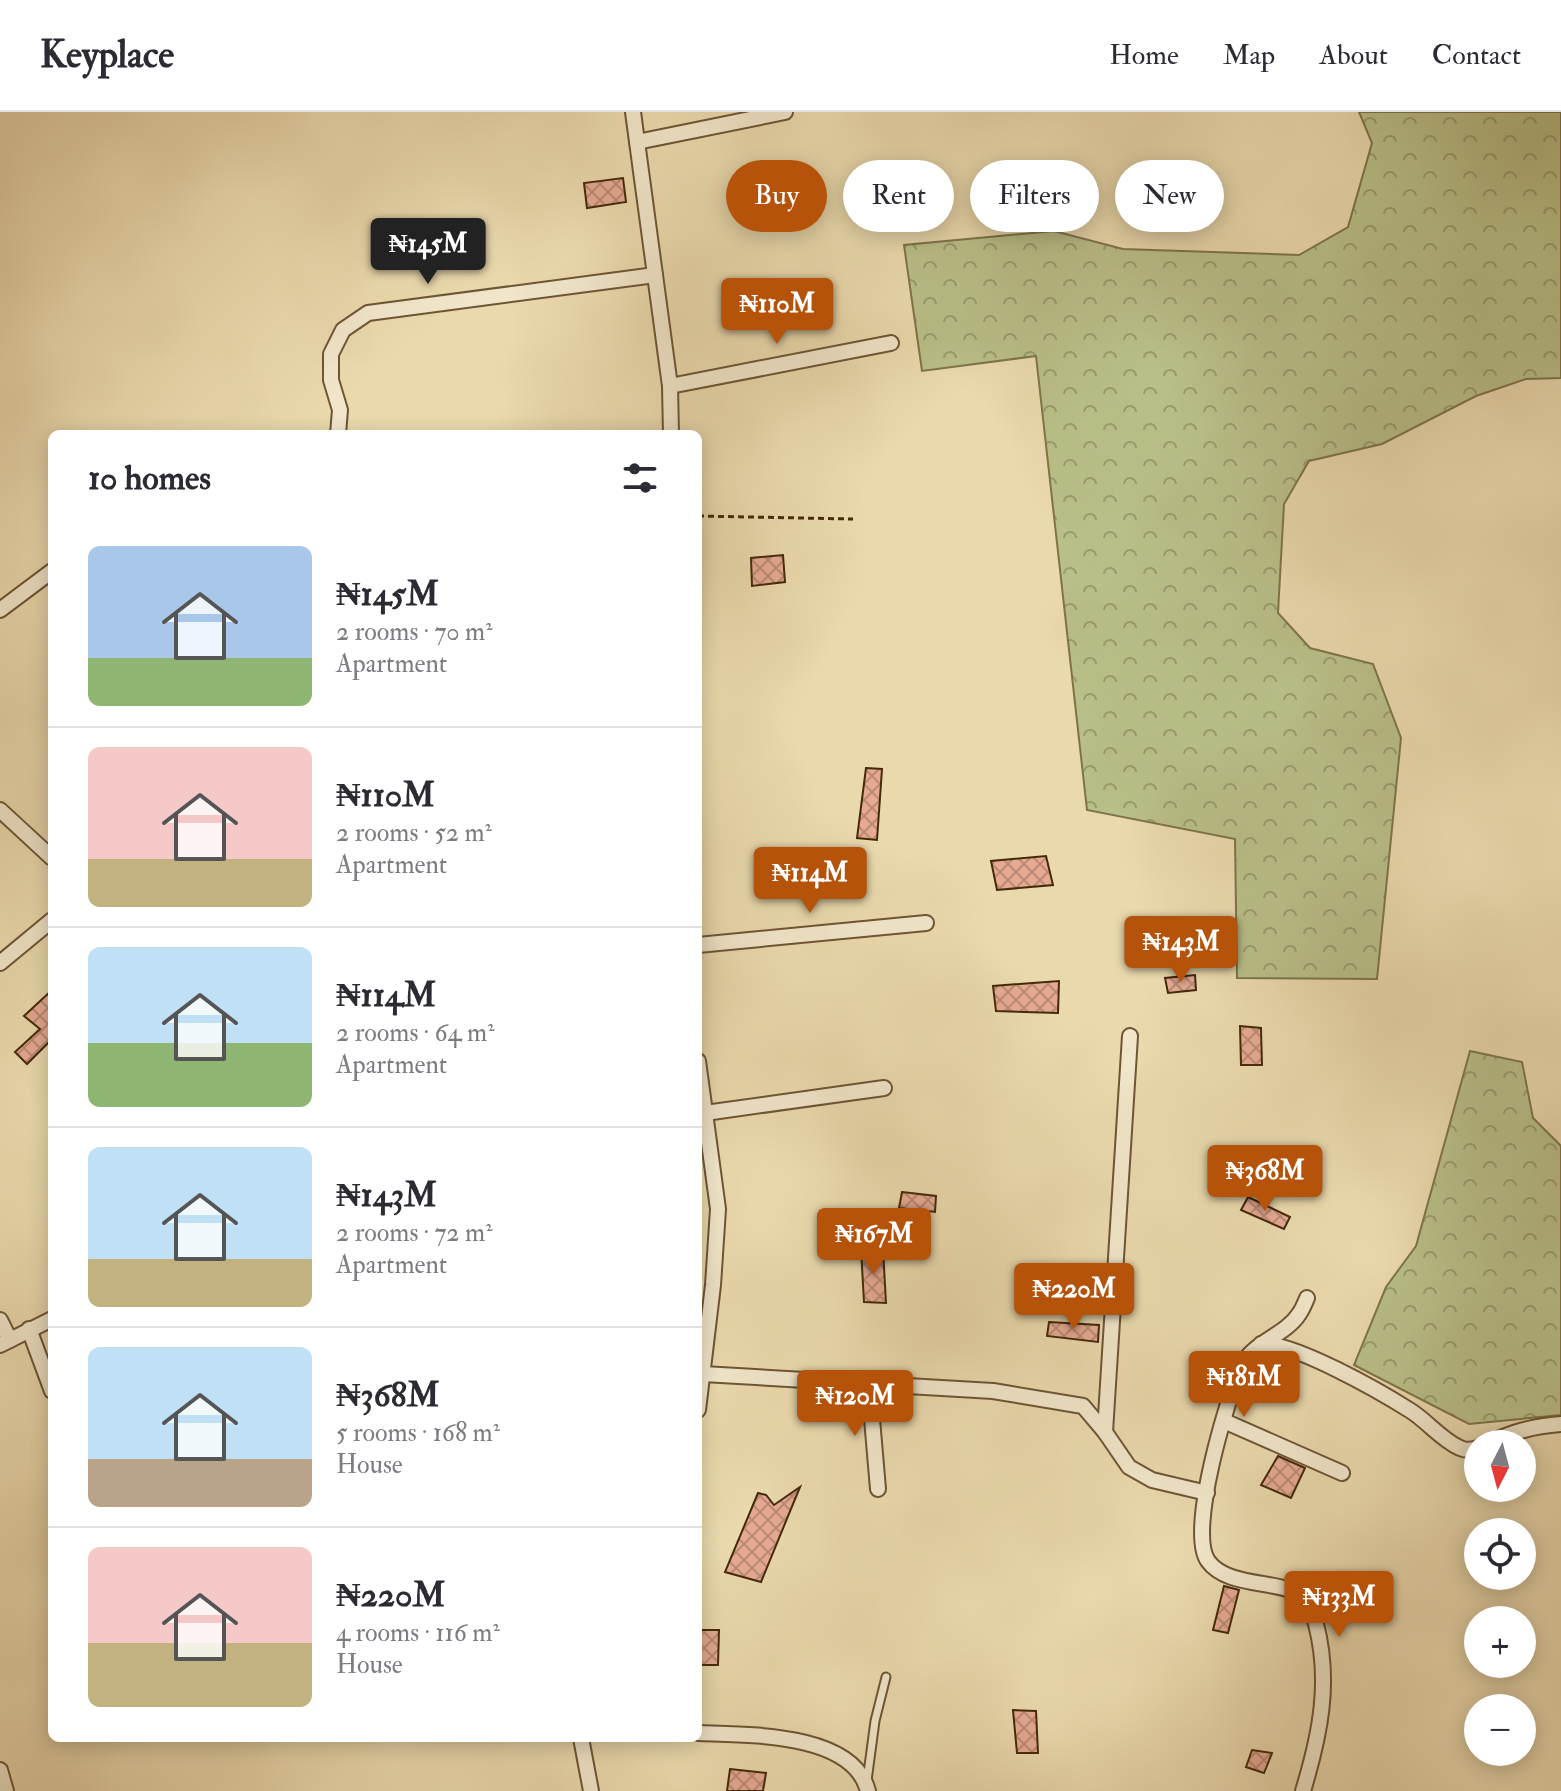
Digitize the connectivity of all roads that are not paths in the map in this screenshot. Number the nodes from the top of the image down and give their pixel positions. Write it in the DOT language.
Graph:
graph roads {
  1 [pos="633,112"];
  2 [pos="785,112"];
  3 [pos="637,142"];
  4 [pos="655,275"];
  5 [pos="891,343"];
  6 [pos="670,386"];
  7 [pos="338,430"];
  8 [pos="671,430"];
  9 [pos="48,574"];
  10 [pos="0,610"];
  11 [pos="0,810"];
  12 [pos="48,854"];
  13 [pos="48,923"];
  14 [pos="926,923"];
  15 [pos="702,945"];
  16 [pos="0,963"];
  17 [pos="1130,1036"];
  18 [pos="884,1088"];
  19 [pos="702,1091"];
  20 [pos="705,1113"];
  21 [pos="706,1286"];
  22 [pos="1307,1298"];
  23 [pos="0,1320"];
  24 [pos="48,1321"];
  25 [pos="29,1329"];
  26 [pos="5,1342"];
  27 [pos="1261,1344"];
  28 [pos="703,1374"];
  29 [pos="48,1380"];
  30 [pos="702,1381"];
  31 [pos="869,1384"];
  32 [pos="1224,1421"];
  33 [pos="1561,1424"];
  34 [pos="1522,1430"];
  35 [pos="1105,1432"];
  36 [pos="1464,1449"];
  37 [pos="1342,1473"];
  38 [pos="878,1489"];
  39 [pos="1207,1493"];
  40 [pos="886,1677"];
  41 [pos="702,1733"];
  42 [pos="582,1742"];
  43 [pos="0,1770"];
  44 [pos="867,1787"];
  45 [pos="6,1791"];
  46 [pos="591,1791"];
  47 [pos="1303,1791"];
  1 -- 3 [label="street"];
  2 -- 3 [label="street"];
  3 -- 4 [label="street"];
  4 -- 6 [label="street"];
  4 -- 7 [label="street"];
  5 -- 6 [label="street"];
  6 -- 8 [label="street"];
  9 -- 10 [label="street"];
  11 -- 12 [label="street"];
  13 -- 16 [label="street"];
  14 -- 15 [label="street"];
  17 -- 35 [label="street"];
  18 -- 20 [label="street"];
  19 -- 20 [label="street"];
  20 -- 21 [label="street"];
  21 -- 28 [label="street"];
  22 -- 27 [label="street"];
  23 -- 26 [label="street"];
  24 -- 25 [label="street"];
  25 -- 26 [label="street"];
  25 -- 29 [label="street"];
  27 -- 32 [label="street"];
  27 -- 36 [label="street"];
  28 -- 30 [label="street"];
  28 -- 31 [label="street"];
  31 -- 35 [label="street"];
  31 -- 38 [label="street"];
  32 -- 37 [label="street"];
  32 -- 39 [label="street"];
  33 -- 34 [label="street"];
  35 -- 39 [label="street"];
  39 -- 47 [label="street"];
  40 -- 44 [label="lane"];
  41 -- 44 [label="street"];
  42 -- 46 [label="street"];
  43 -- 45 [label="street"];
}
